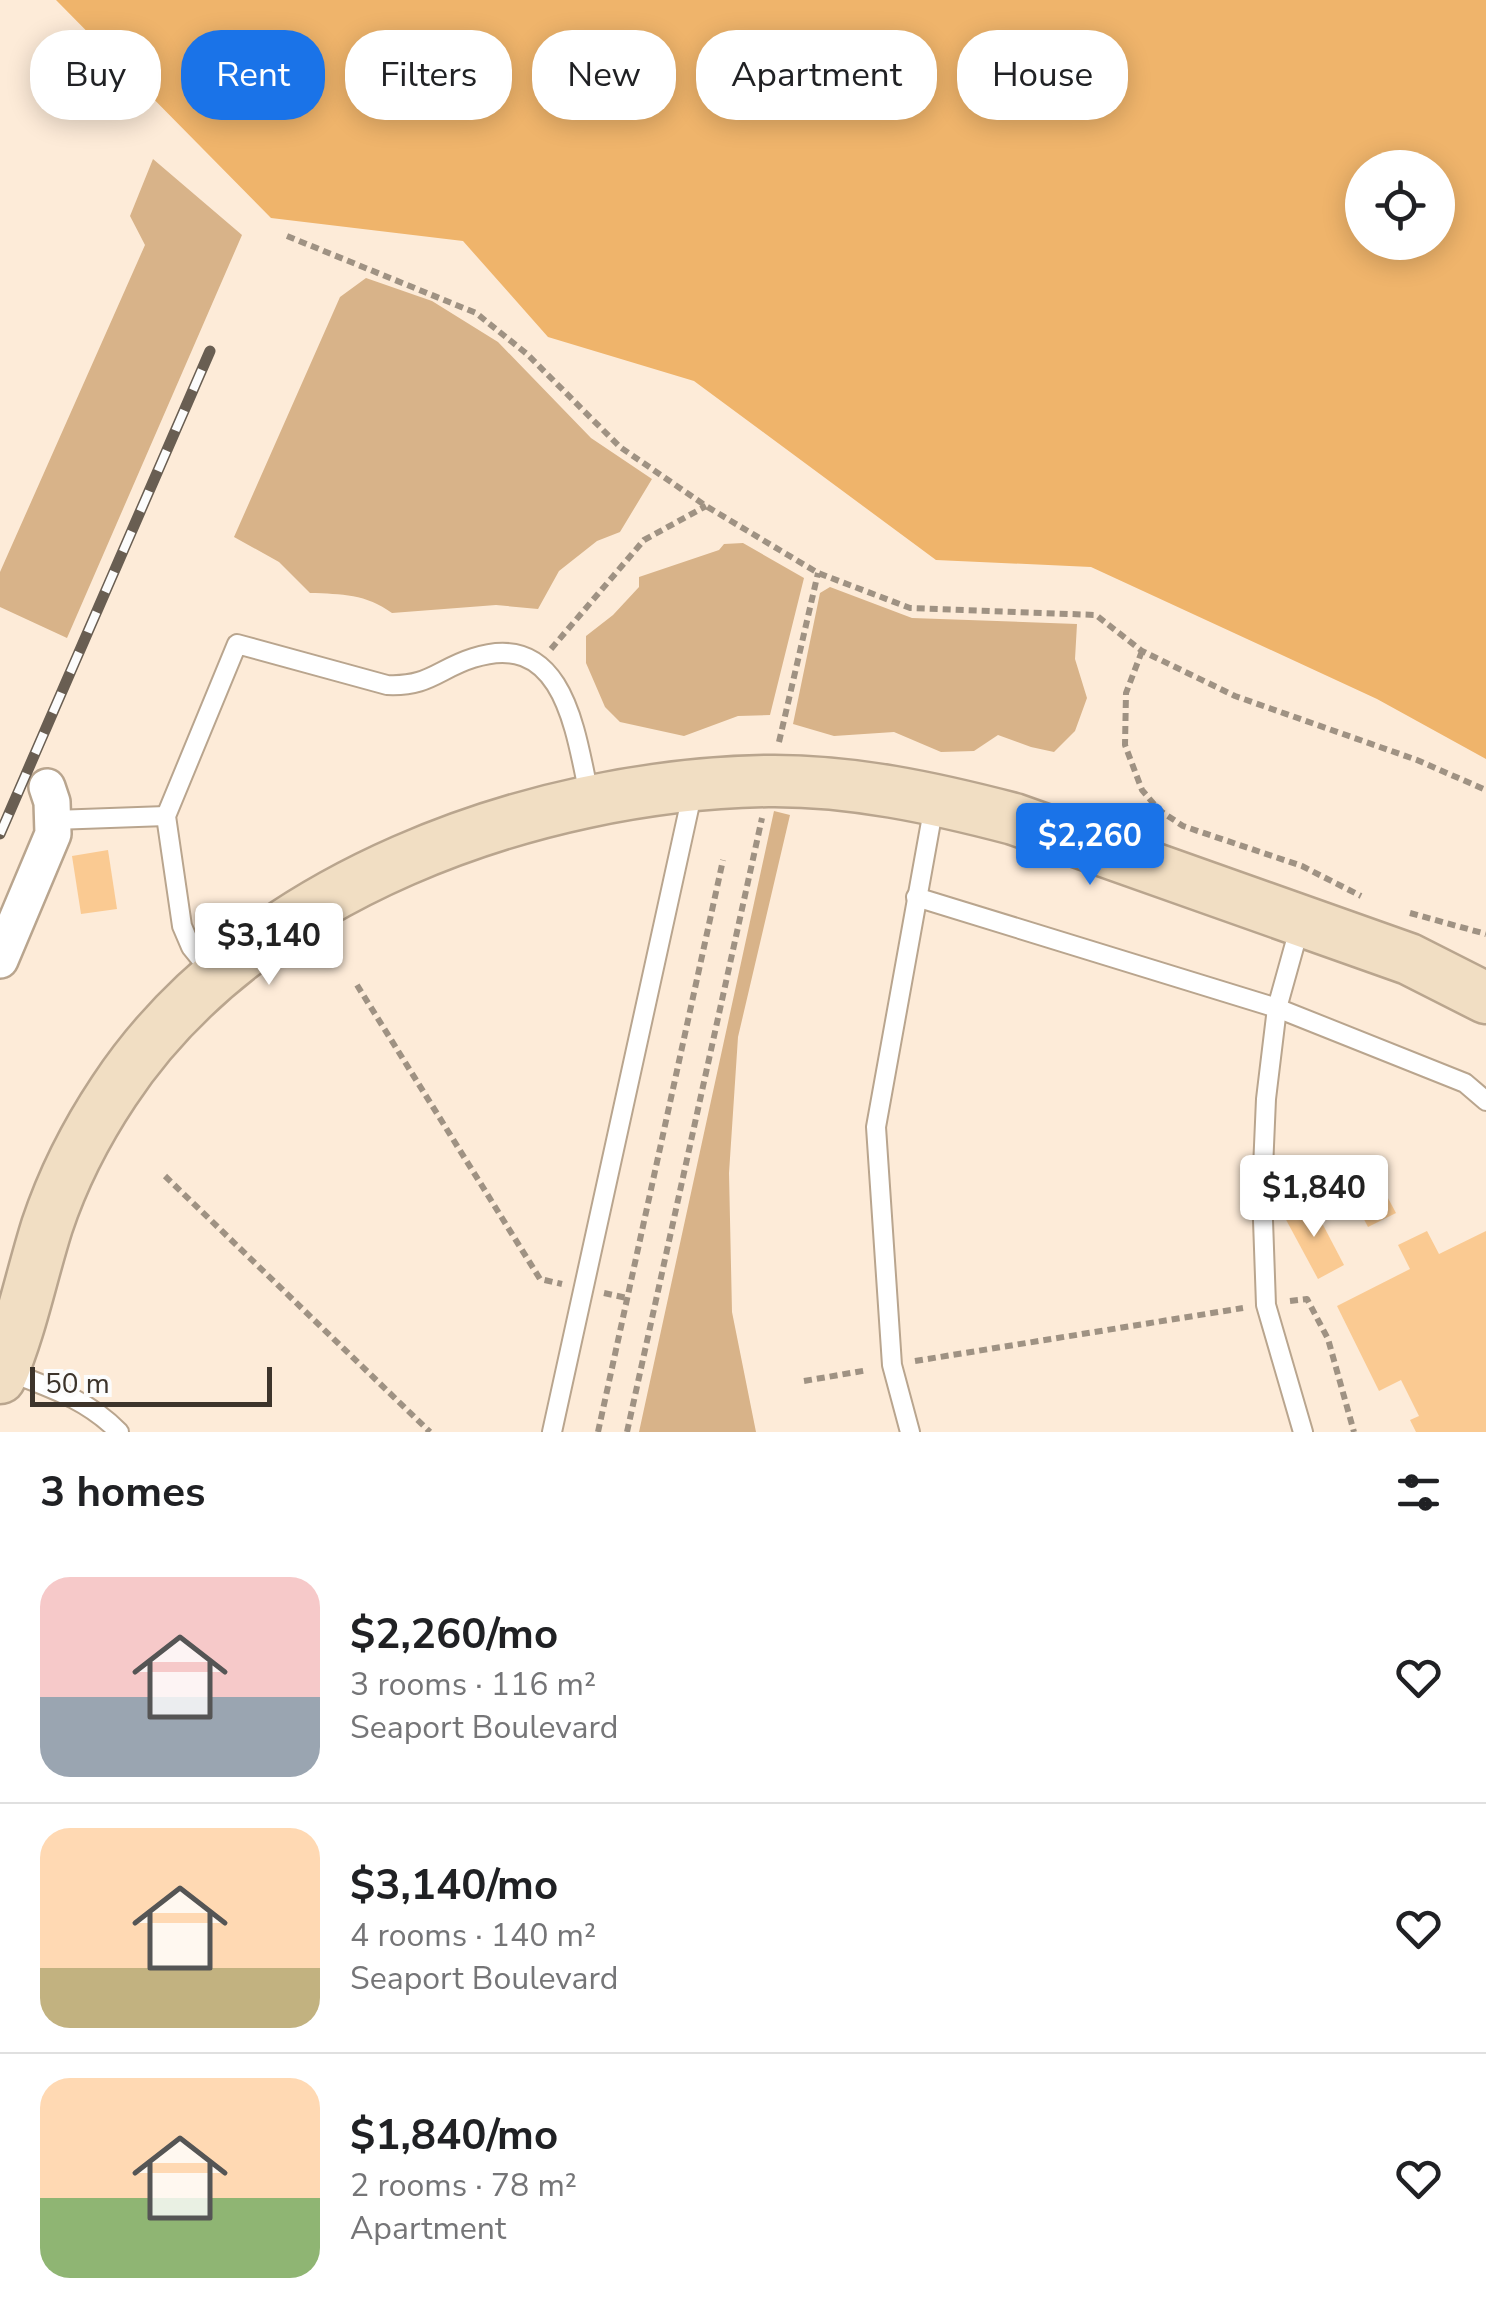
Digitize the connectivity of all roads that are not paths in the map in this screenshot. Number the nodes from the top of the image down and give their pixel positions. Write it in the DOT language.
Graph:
graph roads {
  1 [pos="694,784"];
  2 [pos="590,799"];
  3 [pos="934,799"];
  4 [pos="50,804"];
  5 [pos="166,816"];
  6 [pos="916,897"];
  7 [pos="1302,920"];
  8 [pos="0,960"];
  9 [pos="216,978"];
  10 [pos="1486,998"];
  11 [pos="1277,1008"];
  12 [pos="1486,1101"];
  13 [pos="2,1374"];
  14 [pos="119,1432"];
  15 [pos="552,1432"];
  16 [pos="910,1432"];
  17 [pos="1303,1432"];
  1 -- 2 [label="main road"];
  1 -- 3 [label="main road"];
  1 -- 15 [label="lane"];
  2 -- 5 [label="lane"];
  2 -- 9 [label="main road"];
  3 -- 6 [label="lane"];
  3 -- 7 [label="main road"];
  4 -- 5 [label="lane"];
  4 -- 8 [label="street"];
  5 -- 9 [label="lane"];
  6 -- 11 [label="lane"];
  6 -- 16 [label="lane"];
  7 -- 10 [label="main road"];
  7 -- 11 [label="lane"];
  9 -- 13 [label="main road"];
  11 -- 12 [label="lane"];
  11 -- 17 [label="lane"];
  13 -- 14 [label="lane"];
}
